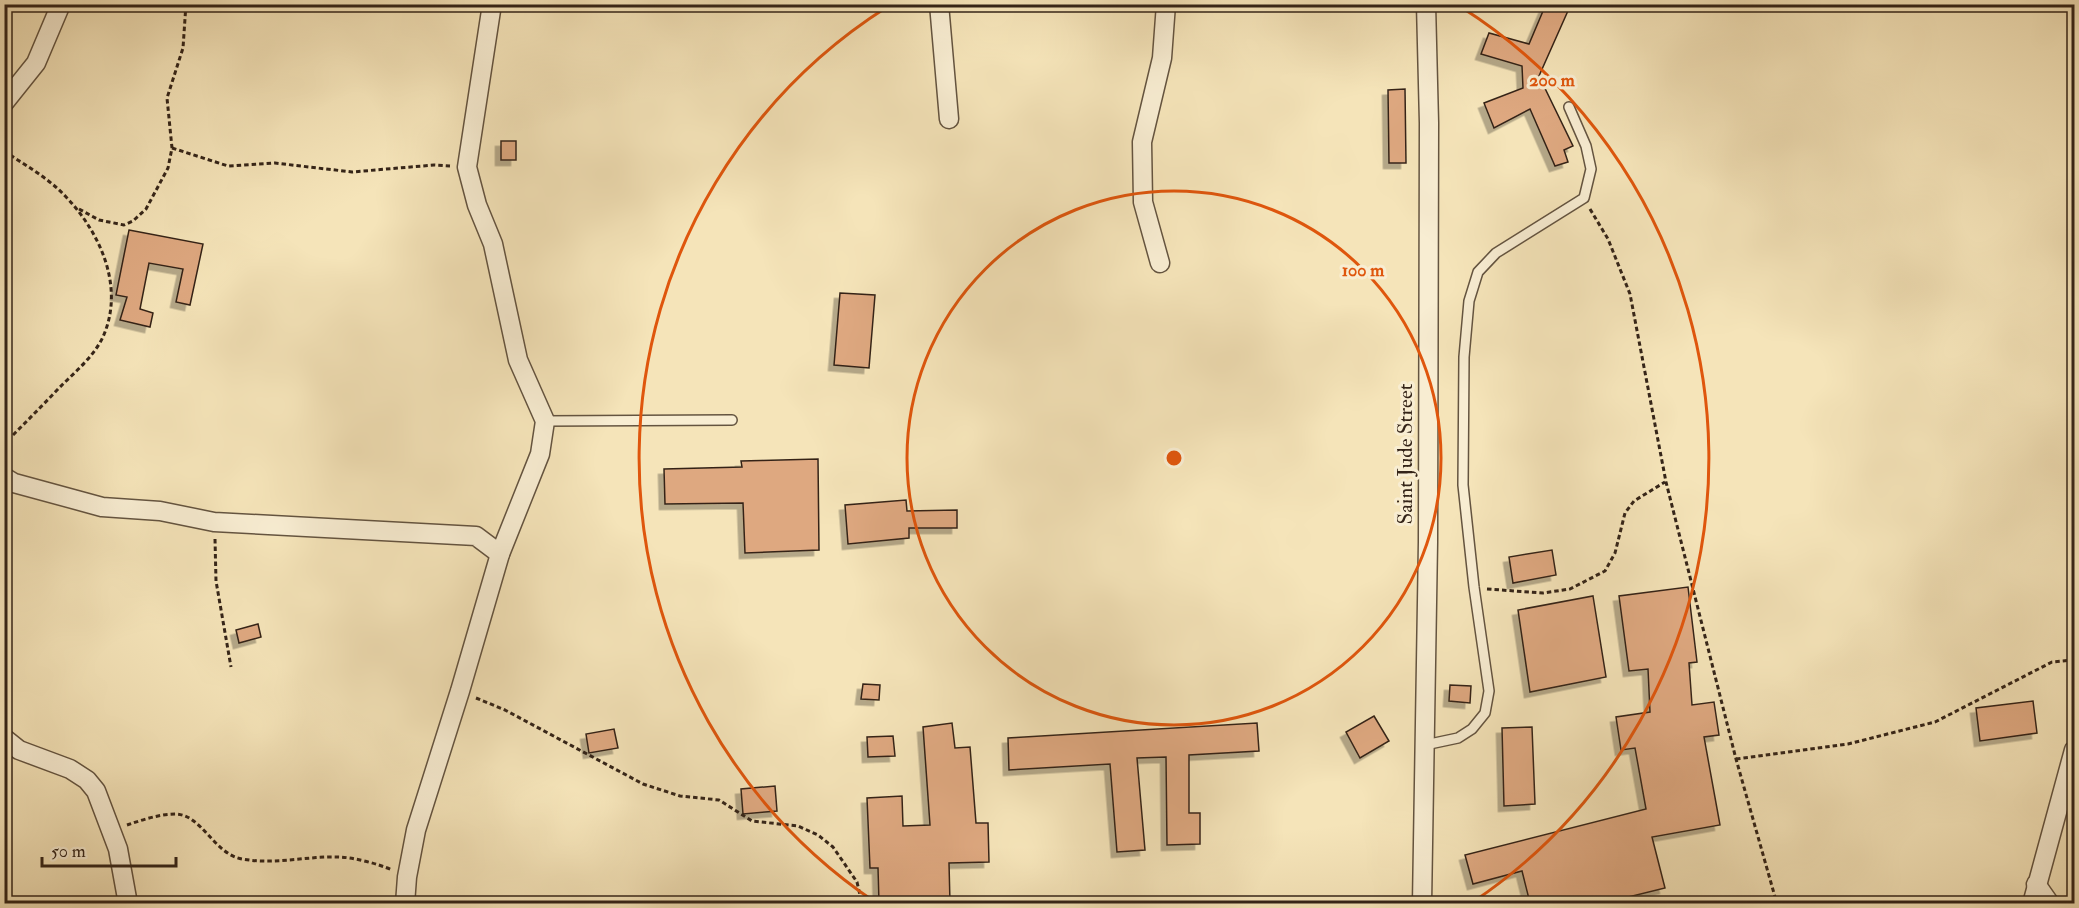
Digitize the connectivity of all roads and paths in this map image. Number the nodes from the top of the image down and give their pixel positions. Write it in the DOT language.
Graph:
graph roads {
  1 [pos="61,4"];
  2 [pos="186,4"];
  3 [pos="492,4"];
  4 [pos="939,4"];
  5 [pos="1166,4"];
  6 [pos="1426,4"];
  7 [pos="4,103"];
  8 [pos="1569,107"];
  9 [pos="949,119"];
  10 [pos="172,148"];
  11 [pos="4,151"];
  12 [pos="467,167"];
  13 [pos="1584,198"];
  14 [pos="77,209"];
  15 [pos="1160,263"];
  16 [pos="732,420"];
  17 [pos="545,421"];
  18 [pos="4,444"];
  19 [pos="4,477"];
  20 [pos="1666,482"];
  21 [pos="214,522"];
  22 [pos="500,554"];
  23 [pos="1474,587"];
  24 [pos="2074,660"];
  25 [pos="231,667"];
  26 [pos="460,691"];
  27 [pos="4,738"];
  28 [pos="1425,745"];
  29 [pos="2074,750"];
  30 [pos="1736,759"];
  31 [pos="110,829"];
  32 [pos="407,877"];
  33 [pos="2036,884"];
  34 [pos="128,903"];
  35 [pos="405,903"];
  36 [pos="862,903"];
  37 [pos="1422,903"];
  38 [pos="1777,903"];
  39 [pos="2032,903"];
  40 [pos="2050,903"];
  1 -- 7 [label="street"];
  2 -- 10 [label="path"];
  3 -- 12 [label="street"];
  4 -- 9 [label="street"];
  5 -- 15 [label="street"];
  6 -- 28 [label="street, Saint Jude Street"];
  8 -- 13 [label="lane"];
  10 -- 12 [label="path"];
  10 -- 14 [label="path"];
  11 -- 14 [label="path"];
  12 -- 17 [label="street"];
  13 -- 20 [label="path"];
  13 -- 23 [label="lane"];
  14 -- 18 [label="path"];
  16 -- 17 [label="lane"];
  17 -- 22 [label="street"];
  19 -- 21 [label="street"];
  20 -- 23 [label="path"];
  20 -- 30 [label="path"];
  21 -- 22 [label="street"];
  21 -- 25 [label="path"];
  22 -- 26 [label="street"];
  23 -- 28 [label="lane"];
  24 -- 30 [label="path"];
  26 -- 32 [label="street"];
  26 -- 36 [label="path"];
  27 -- 31 [label="street"];
  28 -- 37 [label="street, Saint Jude Street"];
  29 -- 33 [label="street"];
  30 -- 38 [label="path"];
  31 -- 32 [label="path"];
  31 -- 34 [label="street"];
  32 -- 35 [label="street"];
  33 -- 39 [label="street"];
  33 -- 40 [label="street"];
}
